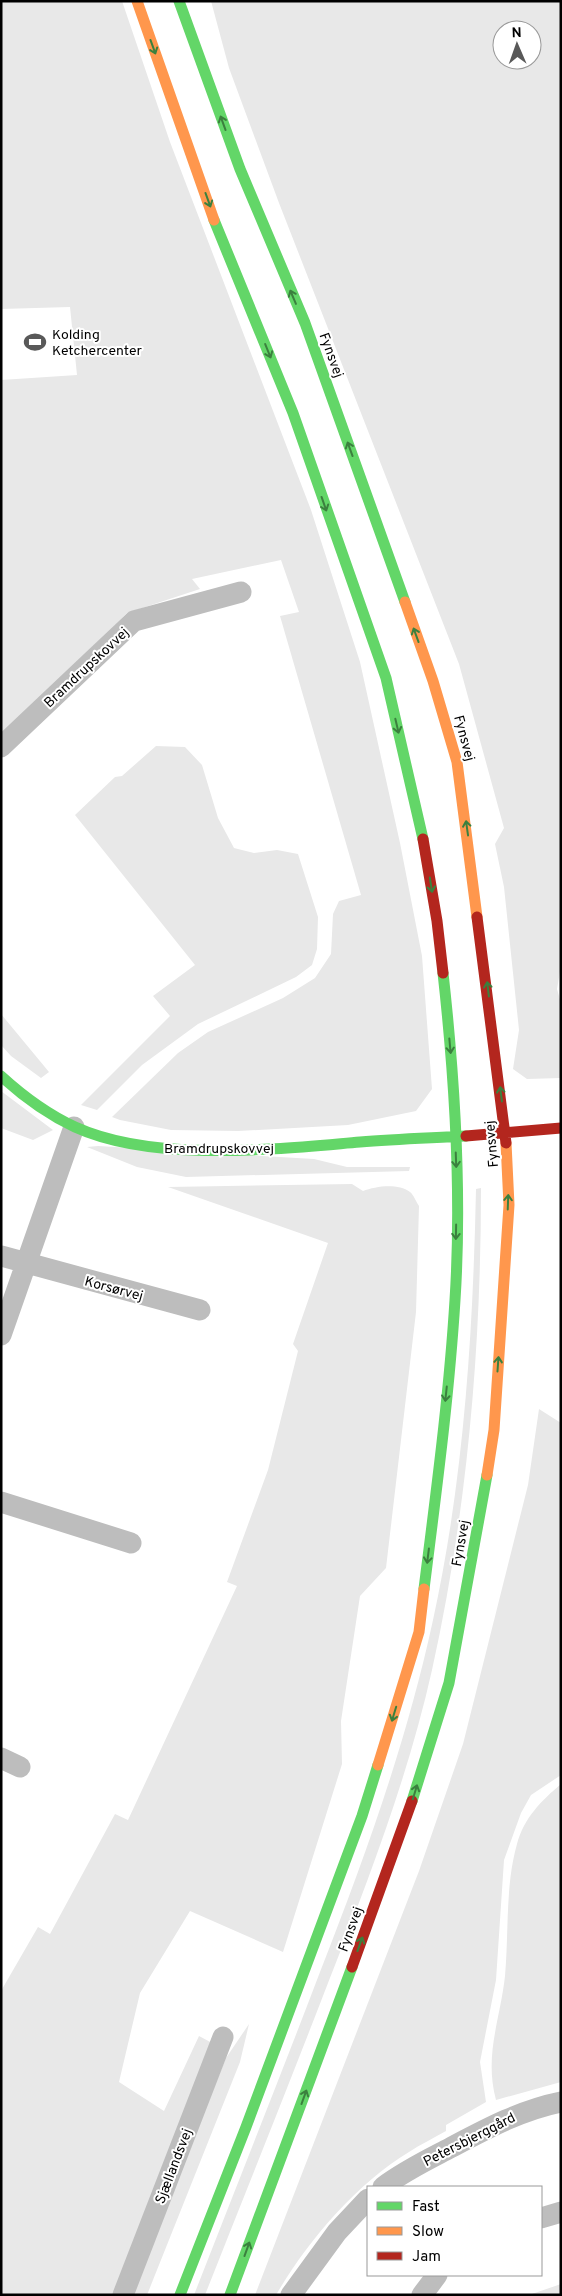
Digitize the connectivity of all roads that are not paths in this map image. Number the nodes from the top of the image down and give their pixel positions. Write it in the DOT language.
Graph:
graph roads {
  1 [pos="137,1"];
  2 [pos="179,1"];
  3 [pos="241,592"];
  4 [pos="1,747"];
  5 [pos="1,1076"];
  6 [pos="74,1127"];
  7 [pos="561,1128"];
  8 [pos="506,1133"];
  9 [pos="456,1136"];
  10 [pos="1,1256"];
  11 [pos="27,1265"];
  12 [pos="200,1310"];
  13 [pos="1,1334"];
  14 [pos="1,1502"];
  15 [pos="131,1543"];
  16 [pos="223,2037"];
  17 [pos="561,2102"];
  18 [pos="384,2186"];
  19 [pos="367,2200"];
  20 [pos="561,2212"];
  21 [pos="542,2218"];
  22 [pos="436,2276"];
  23 [pos="123,2295"];
  24 [pos="180,2295"];
  25 [pos="230,2295"];
  26 [pos="290,2295"];
  27 [pos="422,2295"];
  1 -- 9 [label="main road, Fynsvej, one-way"];
  8 -- 2 [label="main road, Fynsvej, one-way"];
  3 -- 4 [label="street, Bramdrupskovvej"];
  5 -- 6 [label="main road, Bramdrupskovvej"];
  6 -- 9 [label="main road, Bramdrupskovvej"];
  6 -- 11 [label="street"];
  7 -- 8 [label="main road, Bramdrupskovvej"];
  8 -- 9 [label="main road, Bramdrupskovvej"];
  25 -- 8 [label="main road, Fynsvej, one-way"];
  9 -- 24 [label="main road, Fynsvej, one-way"];
  10 -- 11 [label="street, Korsørvej"];
  11 -- 12 [label="street, Korsørvej"];
  11 -- 13 [label="street"];
  14 -- 15 [label="street"];
  16 -- 23 [label="street, Sjællandsvej"];
  17 -- 18 [label="street, Petersbjerggård"];
  19 -- 26 [label="street"];
  20 -- 21 [label="street"];
  22 -- 27 [label="street"];
}
